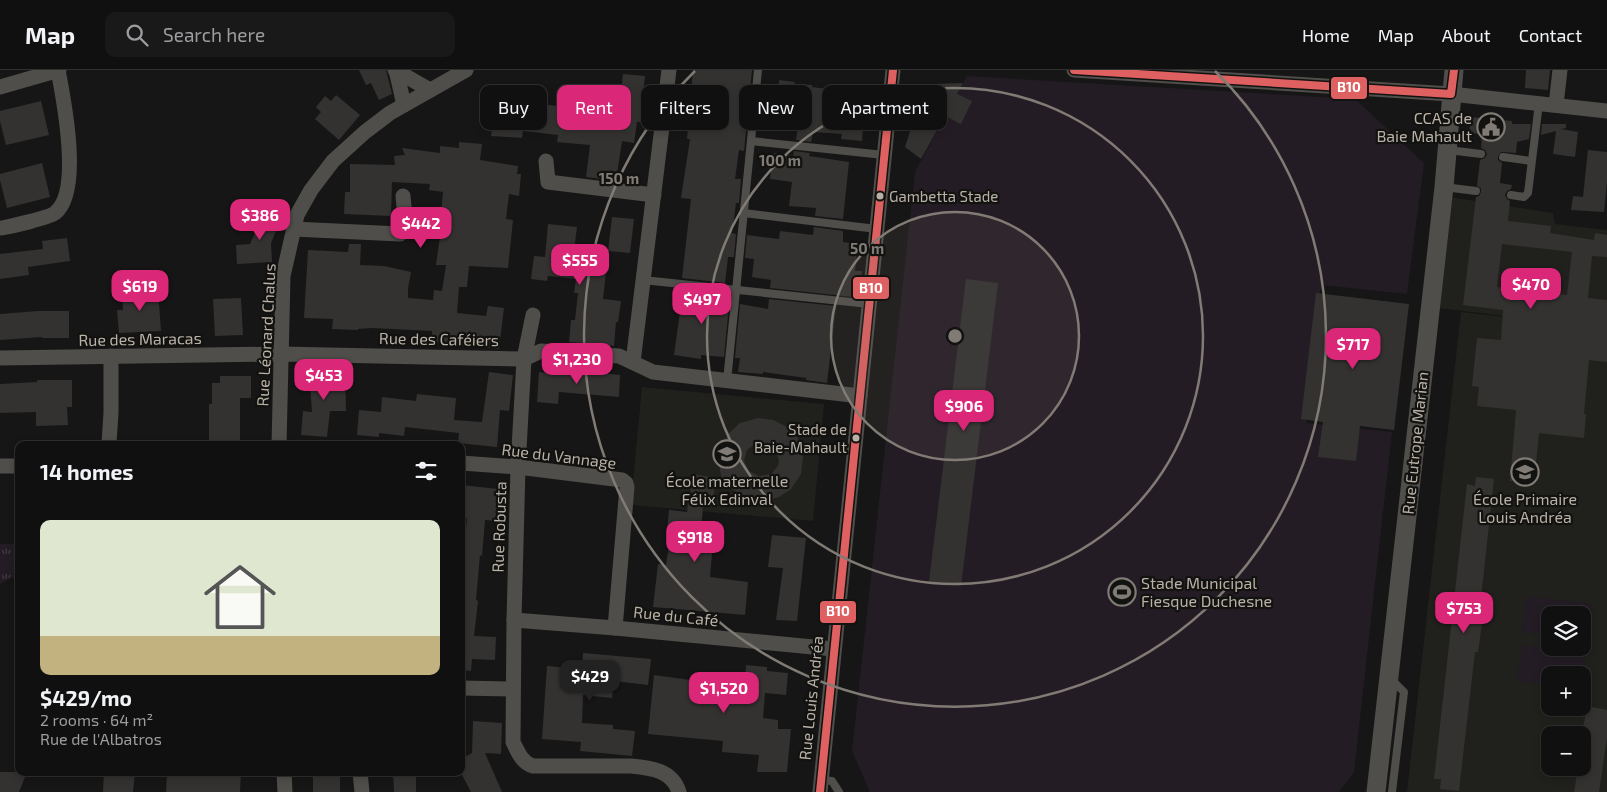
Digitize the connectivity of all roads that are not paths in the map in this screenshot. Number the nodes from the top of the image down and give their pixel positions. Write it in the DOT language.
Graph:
graph roads {
  1 [pos="59,70"];
  2 [pos="396,70"];
  3 [pos="466,70"];
  4 [pos="669,70"];
  5 [pos="758,70"];
  6 [pos="893,70"];
  7 [pos="1074,70"];
  8 [pos="1454,70"];
  9 [pos="1560,70"];
  10 [pos="1205,74"];
  11 [pos="0,87"];
  12 [pos="430,90"];
  13 [pos="1451,94"];
  14 [pos="1539,103"];
  15 [pos="404,105"];
  16 [pos="1556,105"];
  17 [pos="1607,111"];
  18 [pos="751,140"];
  19 [pos="1447,150"];
  20 [pos="884,154"];
  21 [pos="1481,154"];
  22 [pos="1503,157"];
  23 [pos="546,161"];
  24 [pos="1531,161"];
  25 [pos="1444,187"];
  26 [pos="1476,191"];
  27 [pos="654,195"];
  28 [pos="1511,195"];
  29 [pos="403,196"];
  30 [pos="744,213"];
  31 [pos="2,228"];
  32 [pos="292,229"];
  33 [pos="877,229"];
  34 [pos="643,280"];
  35 [pos="736,290"];
  36 [pos="869,304"];
  37 [pos="533,315"];
  38 [pos="281,354"];
  39 [pos="111,356"];
  40 [pos="0,358"];
  41 [pos="524,359"];
  42 [pos="633,362"];
  43 [pos="727,381"];
  44 [pos="860,396"];
  45 [pos="109,441"];
  46 [pos="279,441"];
  47 [pos="465,463"];
  48 [pos="0,466"];
  49 [pos="15,466"];
  50 [pos="518,468"];
  51 [pos="514,620"];
  52 [pos="615,628"];
  53 [pos="834,649"];
  54 [pos="1389,677"];
  55 [pos="465,688"];
  56 [pos="513,689"];
  57 [pos="284,776"];
  58 [pos="360,776"];
  59 [pos="820,786"];
  60 [pos="285,792"];
  61 [pos="362,792"];
  62 [pos="680,792"];
  63 [pos="839,792"];
  64 [pos="1376,792"];
  65 [pos="1392,792"];
  1 -- 11 [label="street"];
  1 -- 31 [label="street"];
  2 -- 12 [label="street"];
  2 -- 15 [label="street"];
  3 -- 12 [label="street, Rue Léonard Chalus"];
  4 -- 27 [label="street"];
  5 -- 18 [label="lane"];
  6 -- 20 [label="street, Rue Louis Andréa"];
  7 -- 10 [label="street"];
  8 -- 13 [label="street, Rue Eutrope Marian"];
  9 -- 16 [label="street"];
  10 -- 13 [label="street"];
  12 -- 15 [label="street, Rue Léonard Chalus"];
  13 -- 14 [label="street"];
  13 -- 19 [label="street, Rue Eutrope Marian"];
  14 -- 16 [label="street"];
  14 -- 24 [label="lane"];
  15 -- 32 [label="street, Rue Léonard Chalus"];
  16 -- 17 [label="street"];
  18 -- 20 [label="lane"];
  18 -- 30 [label="lane"];
  19 -- 21 [label="lane"];
  19 -- 25 [label="street, Rue Eutrope Marian"];
  20 -- 33 [label="street, Rue Louis Andréa"];
  22 -- 24 [label="lane"];
  23 -- 27 [label="street"];
  24 -- 28 [label="lane"];
  25 -- 26 [label="lane"];
  25 -- 54 [label="street, Rue Eutrope Marian"];
  27 -- 34 [label="street"];
  29 -- 32 [label="street"];
  30 -- 33 [label="lane"];
  30 -- 35 [label="lane"];
  32 -- 38 [label="street, Rue Léonard Chalus"];
  33 -- 36 [label="street, Rue Louis Andréa"];
  34 -- 35 [label="lane"];
  34 -- 42 [label="street"];
  35 -- 36 [label="lane"];
  35 -- 43 [label="lane"];
  36 -- 44 [label="street, Rue Louis Andréa"];
  37 -- 41 [label="street, Rue Robusta"];
  38 -- 39 [label="street, Rue des Maracas"];
  38 -- 41 [label="street, Rue des Caféiers"];
  38 -- 46 [label="street, Rue Léonard Chalus"];
  39 -- 40 [label="street, Rue des Maracas"];
  39 -- 45 [label="street"];
  41 -- 42 [label="street, Rue des Caféiers"];
  41 -- 50 [label="street, Rue Robusta"];
  42 -- 43 [label="street, Rue des Caféiers"];
  43 -- 44 [label="street, Rue des Caféiers"];
  44 -- 53 [label="street, Rue Louis Andréa"];
  47 -- 50 [label="street, Rue du Vannage"];
  48 -- 49 [label="street"];
  50 -- 51 [label="street, Rue Robusta"];
  50 -- 52 [label="street, Rue du Vannage"];
  51 -- 52 [label="street, Rue du Café"];
  51 -- 56 [label="street, Rue Robusta"];
  52 -- 53 [label="street, Rue du Café"];
  53 -- 59 [label="street, Rue Louis Andréa"];
  54 -- 64 [label="street, Rue Eutrope Marian"];
  54 -- 65 [label="lane"];
  55 -- 56 [label="street"];
  56 -- 62 [label="street, Rue Robusta"];
  57 -- 60 [label="street"];
  58 -- 61 [label="street"];
  59 -- 63 [label="lane"];
}
